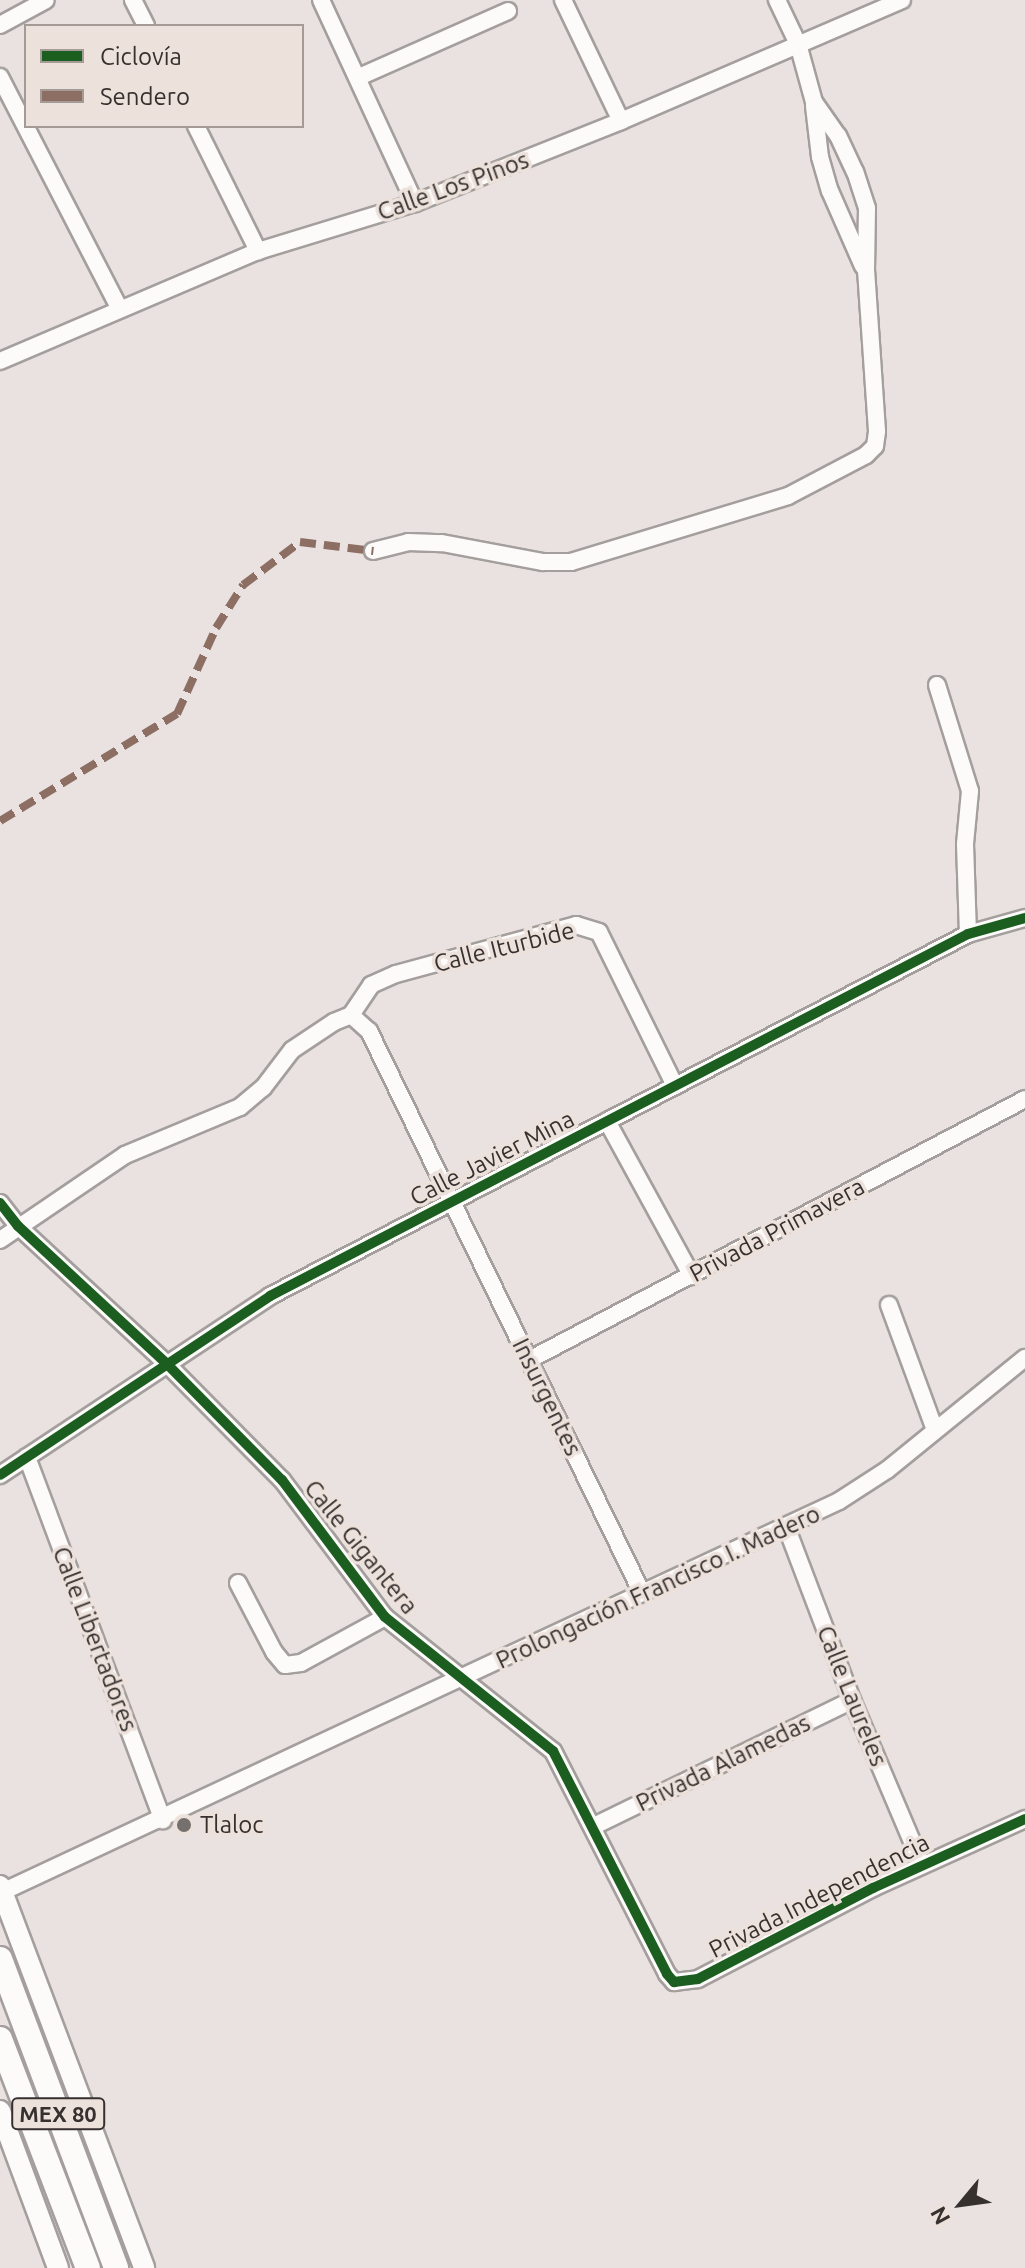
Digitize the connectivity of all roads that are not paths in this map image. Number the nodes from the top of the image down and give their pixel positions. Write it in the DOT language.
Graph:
graph roads {
  1 [pos="46,0"];
  2 [pos="133,0"];
  3 [pos="321,0"];
  4 [pos="563,0"];
  5 [pos="777,0"];
  6 [pos="902,0"];
  7 [pos="508,11"];
  8 [pos="145,24"];
  9 [pos="0,25"];
  10 [pos="798,44"];
  11 [pos="0,77"];
  12 [pos="359,77"];
  13 [pos="814,102"];
  14 [pos="621,121"];
  15 [pos="24,124"];
  16 [pos="26,128"];
  17 [pos="197,128"];
  18 [pos="415,203"];
  19 [pos="258,251"];
  20 [pos="866,271"];
  21 [pos="119,308"];
  22 [pos="0,361"];
  23 [pos="373,551"];
  24 [pos="937,685"];
  25 [pos="1025,918"];
  26 [pos="968,934"];
  27 [pos="351,1015"];
  28 [pos="675,1086"];
  29 [pos="1025,1099"];
  30 [pos="607,1121"];
  31 [pos="452,1201"];
  32 [pos="0,1203"];
  33 [pos="18,1226"];
  34 [pos="0,1240"];
  35 [pos="692,1276"];
  36 [pos="889,1305"];
  37 [pos="1025,1358"];
  38 [pos="529,1360"];
  39 [pos="168,1365"];
  40 [pos="935,1430"];
  41 [pos="27,1457"];
  42 [pos="0,1475"];
  43 [pos="786,1526"];
  44 [pos="238,1583"];
  45 [pos="642,1593"];
  46 [pos="385,1617"];
  47 [pos="460,1680"];
  48 [pos="852,1700"];
  49 [pos="1025,1819"];
  50 [pos="163,1820"];
  51 [pos="594,1826"];
  52 [pos="922,1865"];
  53 [pos="1,1889"];
  54 [pos="0,1959"];
  55 [pos="674,1982"];
  56 [pos="0,2039"];
  57 [pos="0,2111"];
  58 [pos="58,2268"];
  59 [pos="88,2268"];
  60 [pos="116,2268"];
  61 [pos="144,2268"];
  1 -- 9 [label="street"];
  2 -- 8 [label="street"];
  3 -- 12 [label="street"];
  4 -- 14 [label="street"];
  5 -- 10 [label="street"];
  6 -- 10 [label="street, Calle Los Pinos"];
  7 -- 12 [label="street"];
  10 -- 13 [label="street"];
  10 -- 14 [label="street, Calle Los Pinos"];
  11 -- 15 [label="street"];
  12 -- 18 [label="street"];
  13 -- 20 [label="street"];
  13 -- 20 [label="street"];
  14 -- 18 [label="street, Calle Los Pinos"];
  16 -- 21 [label="street"];
  17 -- 19 [label="street"];
  18 -- 19 [label="street, Calle Los Pinos"];
  19 -- 21 [label="street, Calle Los Pinos"];
  20 -- 23 [label="street"];
  21 -- 22 [label="street, Calle Los Pinos"];
  24 -- 26 [label="street"];
  25 -- 26 [label="street, Calle Javier Mina"];
  26 -- 28 [label="street, Calle Javier Mina"];
  27 -- 28 [label="street, Calle Iturbide"];
  27 -- 31 [label="street, Insurgentes"];
  27 -- 33 [label="street"];
  28 -- 30 [label="street, Calle Javier Mina"];
  29 -- 35 [label="street, Privada Primavera"];
  30 -- 31 [label="street, Calle Javier Mina"];
  30 -- 35 [label="street"];
  31 -- 38 [label="street, Insurgentes"];
  31 -- 39 [label="street, Calle Javier Mina"];
  32 -- 33 [label="street, Calle Gigantera"];
  33 -- 34 [label="street"];
  33 -- 39 [label="street, Calle Gigantera"];
  35 -- 38 [label="street, Privada Primavera"];
  36 -- 40 [label="street"];
  37 -- 40 [label="street, Prolongación Francisco I. Madero"];
  38 -- 45 [label="street, Insurgentes"];
  39 -- 41 [label="street, Calle Javier Mina"];
  39 -- 46 [label="street, Calle Gigantera"];
  40 -- 43 [label="street, Prolongación Francisco I. Madero"];
  41 -- 42 [label="street, Calle Javier Mina"];
  41 -- 50 [label="street, Calle Libertadores"];
  43 -- 45 [label="street, Prolongación Francisco I. Madero"];
  43 -- 48 [label="street, Calle Laureles"];
  44 -- 46 [label="street"];
  45 -- 47 [label="street, Prolongación Francisco I. Madero"];
  46 -- 47 [label="street, Calle Gigantera"];
  47 -- 50 [label="street, Prolongación Francisco I. Madero"];
  47 -- 51 [label="street, Calle Gigantera"];
  48 -- 51 [label="street, Privada Alamedas"];
  48 -- 52 [label="street, Calle Laureles"];
  49 -- 52 [label="street, Privada Independencia"];
  50 -- 53 [label="street, Prolongación Francisco I. Madero"];
  51 -- 55 [label="street, Calle Gigantera"];
  52 -- 55 [label="street, Privada Independencia"];
  53 -- 61 [label="street"];
  54 -- 60 [label="main road, MEX 80"];
  56 -- 59 [label="main road, MEX 80"];
  57 -- 58 [label="street"];
}
